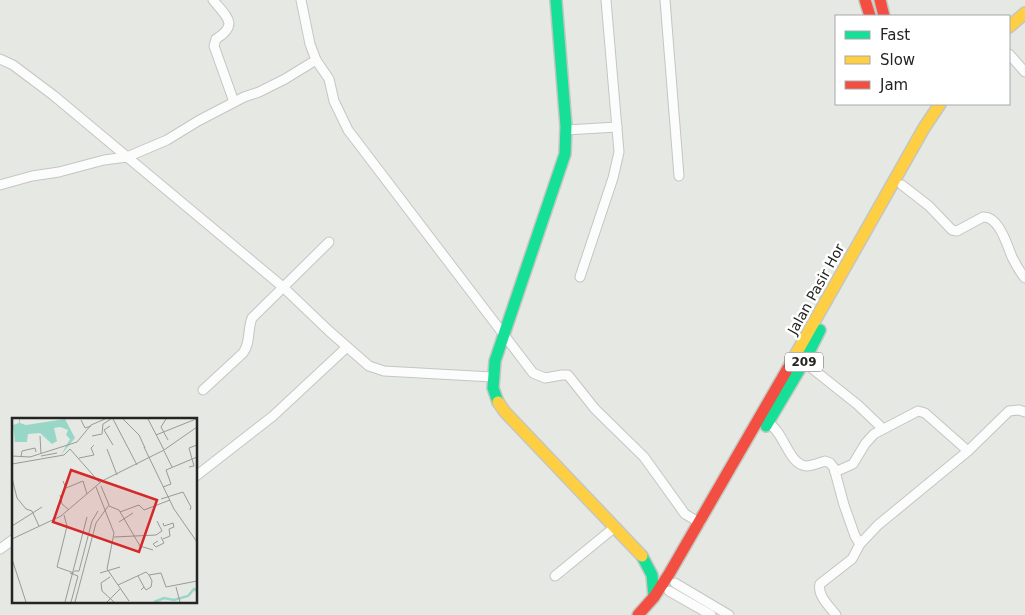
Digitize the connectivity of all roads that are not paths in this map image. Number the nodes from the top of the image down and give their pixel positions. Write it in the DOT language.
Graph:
graph roads {
  1 [pos="213,0"];
  2 [pos="301,0"];
  3 [pos="556,0"];
  4 [pos="606,0"];
  5 [pos="665,0"];
  6 [pos="865,0"];
  7 [pos="880,0"];
  8 [pos="1025,13"];
  9 [pos="870,15"];
  10 [pos="884,15"];
  11 [pos="1025,25"];
  12 [pos="1010,27"];
  13 [pos="1010,38"];
  14 [pos="1010,55"];
  15 [pos="0,59"];
  16 [pos="316,60"];
  17 [pos="1025,72"];
  18 [pos="234,102"];
  19 [pos="925,105"];
  20 [pos="937,105"];
  21 [pos="949,105"];
  22 [pos="616,127"];
  23 [pos="924,128"];
  24 [pos="566,130"];
  25 [pos="127,157"];
  26 [pos="679,176"];
  27 [pos="0,185"];
  28 [pos="902,185"];
  29 [pos="329,242"];
  30 [pos="580,277"];
  31 [pos="1025,278"];
  32 [pos="283,287"];
  33 [pos="504,333"];
  34 [pos="347,347"];
  35 [pos="804,362"];
  36 [pos="492,376"];
  37 [pos="203,390"];
  38 [pos="1025,412"];
  39 [pos="768,423"];
  40 [pos="882,428"];
  41 [pos="968,451"];
  42 [pos="835,472"];
  43 [pos="198,474"];
  44 [pos="700,523"];
  45 [pos="614,527"];
  46 [pos="12,540"];
  47 [pos="860,544"];
  48 [pos="0,549"];
  49 [pos="642,556"];
  50 [pos="675,564"];
  51 [pos="555,576"];
  52 [pos="672,587"];
  53 [pos="654,597"];
  54 [pos="638,615"];
  55 [pos="651,615"];
  56 [pos="710,615"];
  57 [pos="729,615"];
  58 [pos="836,615"];
  1 -- 18 [label="street"];
  2 -- 16 [label="street"];
  3 -- 24 [label="main road"];
  4 -- 22 [label="street"];
  5 -- 26 [label="street"];
  6 -- 9 [label="main road"];
  7 -- 10 [label="main road"];
  8 -- 12 [label="main road"];
  11 -- 13 [label="main road"];
  14 -- 17 [label="street"];
  15 -- 25 [label="street"];
  16 -- 18 [label="street"];
  16 -- 33 [label="street"];
  18 -- 25 [label="street"];
  19 -- 23 [label="main road"];
  20 -- 23 [label="main road, Jalan Pasir Hor / 209"];
  21 -- 28 [label="main road, Jalan Pasir Hor / 209"];
  22 -- 24 [label="street"];
  22 -- 30 [label="street"];
  23 -- 44 [label="main road, Jalan Pasir Hor / 209"];
  24 -- 33 [label="main road"];
  25 -- 27 [label="street"];
  25 -- 32 [label="street"];
  28 -- 31 [label="street"];
  28 -- 35 [label="main road, Jalan Pasir Hor / 209"];
  29 -- 32 [label="street"];
  32 -- 34 [label="street"];
  32 -- 37 [label="street"];
  33 -- 36 [label="main road"];
  33 -- 44 [label="street"];
  34 -- 36 [label="street"];
  34 -- 43 [label="street"];
  35 -- 39 [label="main road, Jalan Pasir Hor / 209"];
  35 -- 40 [label="street"];
  36 -- 45 [label="main road"];
  38 -- 41 [label="street"];
  39 -- 42 [label="street"];
  39 -- 52 [label="main road, Jalan Pasir Hor / 209"];
  40 -- 41 [label="street"];
  40 -- 42 [label="street"];
  41 -- 47 [label="street"];
  42 -- 47 [label="street"];
  44 -- 50 [label="main road, Jalan Pasir Hor / 209"];
  45 -- 49 [label="main road"];
  45 -- 51 [label="street"];
  46 -- 48 [label="street"];
  47 -- 58 [label="street"];
  49 -- 50 [label="main road"];
  49 -- 53 [label="main road"];
  50 -- 53 [label="main road, Jalan Pasir Hor / 209"];
  52 -- 55 [label="main road, Jalan Pasir Hor / 209"];
  52 -- 56 [label="street"];
  52 -- 57 [label="street"];
  53 -- 54 [label="main road, Jalan Pasir Hor / 209"];
}
